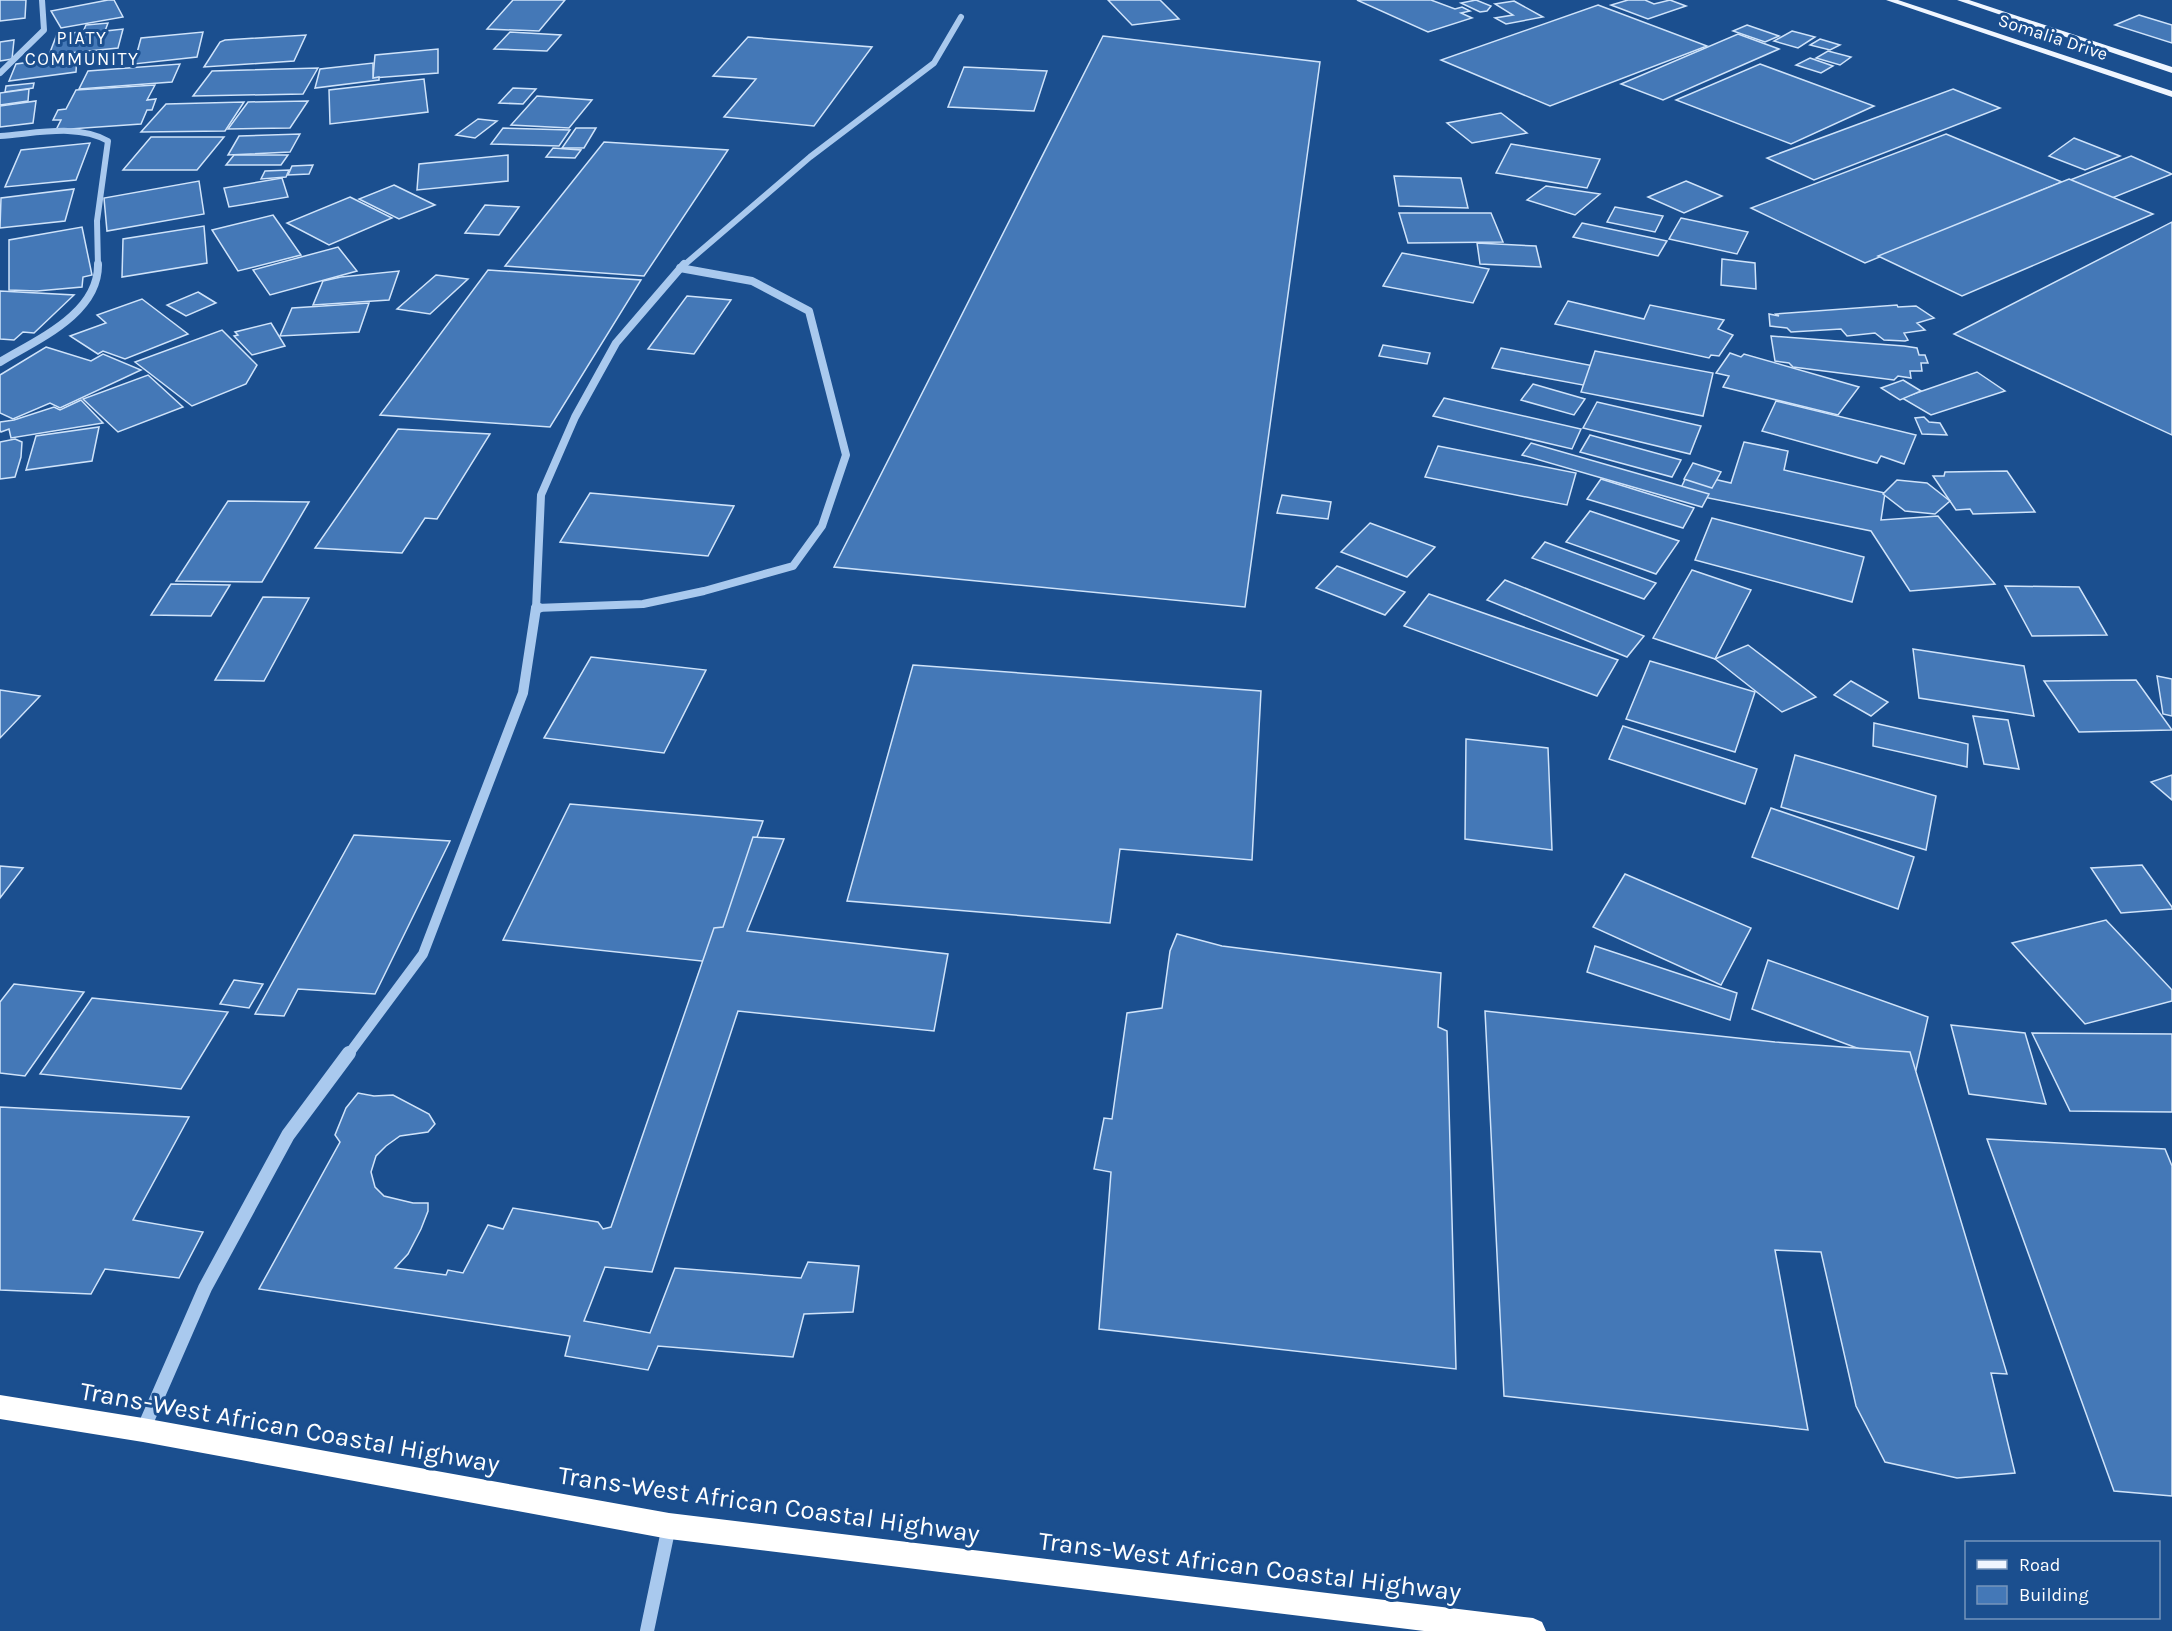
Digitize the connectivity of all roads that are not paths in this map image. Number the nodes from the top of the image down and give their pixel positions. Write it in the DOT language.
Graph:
graph roads {
  1 [pos="42,0"];
  2 [pos="1890,0"];
  3 [pos="1961,0"];
  4 [pos="961,17"];
  5 [pos="2172,70"];
  6 [pos="0,73"];
  7 [pos="2172,94"];
  8 [pos="0,136"];
  9 [pos="680,268"];
  10 [pos="0,362"];
  11 [pos="536,608"];
  12 [pos="0,1407"];
  13 [pos="144,1430"];
  14 [pos="669,1526"];
  15 [pos="647,1631"];
  16 [pos="1533,1631"];
  1 -- 6 [label="street"];
  2 -- 7 [label="main road, Somalia Drive"];
  3 -- 5 [label="main road, Somalia Drive"];
  4 -- 9 [label="street"];
  8 -- 10 [label="street"];
  9 -- 11 [label="street"];
  9 -- 11 [label="street"];
  11 -- 13 [label="street"];
  12 -- 13 [label="highway, Trans-West African Coastal Highway"];
  13 -- 14 [label="highway, Trans-West African Coastal Highway"];
  14 -- 15 [label="street"];
  14 -- 16 [label="highway, Trans-West African Coastal Highway"];
}
